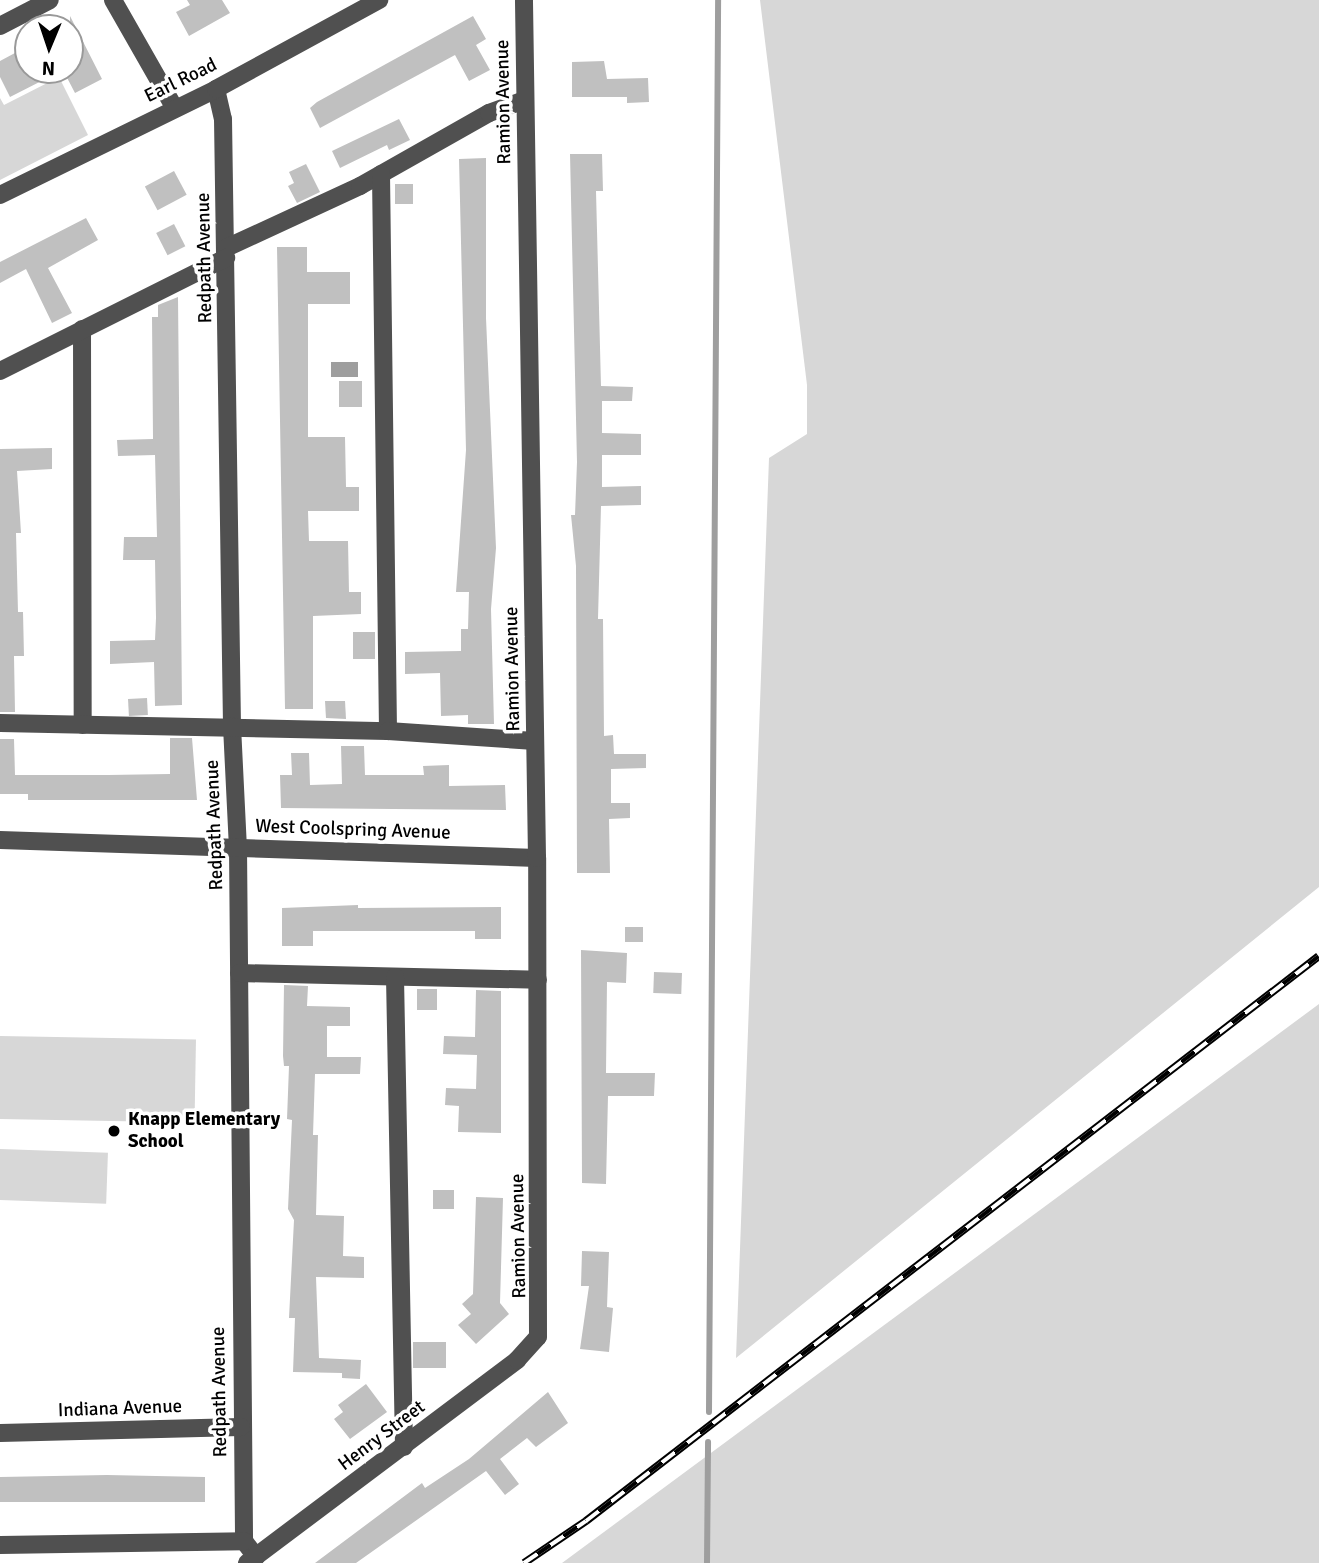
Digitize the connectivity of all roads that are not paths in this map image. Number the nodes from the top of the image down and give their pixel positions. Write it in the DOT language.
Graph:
graph roads {
  1 [pos="50,0"];
  2 [pos="113,0"];
  3 [pos="379,0"];
  4 [pos="524,0"];
  5 [pos="0,26"];
  6 [pos="216,89"];
  7 [pos="525,100"];
  8 [pos="174,107"];
  9 [pos="381,174"];
  10 [pos="0,195"];
  11 [pos="226,253"];
  12 [pos="82,329"];
  13 [pos="0,371"];
  14 [pos="0,723"];
  15 [pos="83,724"];
  16 [pos="232,726"];
  17 [pos="388,731"];
  18 [pos="535,741"];
  19 [pos="0,840"];
  20 [pos="238,847"];
  21 [pos="537,858"];
  22 [pos="239,973"];
  23 [pos="395,976"];
  24 [pos="538,980"];
  25 [pos="538,1337"];
  26 [pos="241,1427"];
  27 [pos="0,1433"];
  28 [pos="404,1447"];
  29 [pos="243,1541"];
  30 [pos="0,1545"];
  31 [pos="251,1560"];
  1 -- 5 [label="street"];
  2 -- 8 [label="street"];
  3 -- 6 [label="street, Earl Road"];
  4 -- 7 [label="street, Ramion Avenue"];
  6 -- 8 [label="street, Earl Road"];
  6 -- 11 [label="street, Redpath Avenue"];
  7 -- 9 [label="street"];
  7 -- 18 [label="street, Ramion Avenue"];
  8 -- 10 [label="street, Earl Road"];
  9 -- 11 [label="street"];
  9 -- 17 [label="street"];
  11 -- 12 [label="street"];
  11 -- 16 [label="street, Redpath Avenue"];
  12 -- 13 [label="street"];
  12 -- 15 [label="street"];
  14 -- 15 [label="street"];
  15 -- 16 [label="street"];
  16 -- 17 [label="street"];
  16 -- 20 [label="street, Redpath Avenue"];
  17 -- 18 [label="street"];
  18 -- 21 [label="street, Ramion Avenue"];
  19 -- 20 [label="street, West Coolspring Avenue"];
  20 -- 21 [label="street, West Coolspring Avenue"];
  20 -- 22 [label="street, Redpath Avenue"];
  21 -- 24 [label="street, Ramion Avenue"];
  22 -- 23 [label="street"];
  22 -- 26 [label="street, Redpath Avenue"];
  23 -- 24 [label="street"];
  23 -- 28 [label="street"];
  24 -- 25 [label="street, Ramion Avenue"];
  25 -- 28 [label="street, Henry Street"];
  26 -- 27 [label="street, Indiana Avenue"];
  26 -- 29 [label="street, Redpath Avenue"];
  28 -- 31 [label="street, Henry Street"];
  29 -- 30 [label="street"];
  29 -- 31 [label="street"];
}
